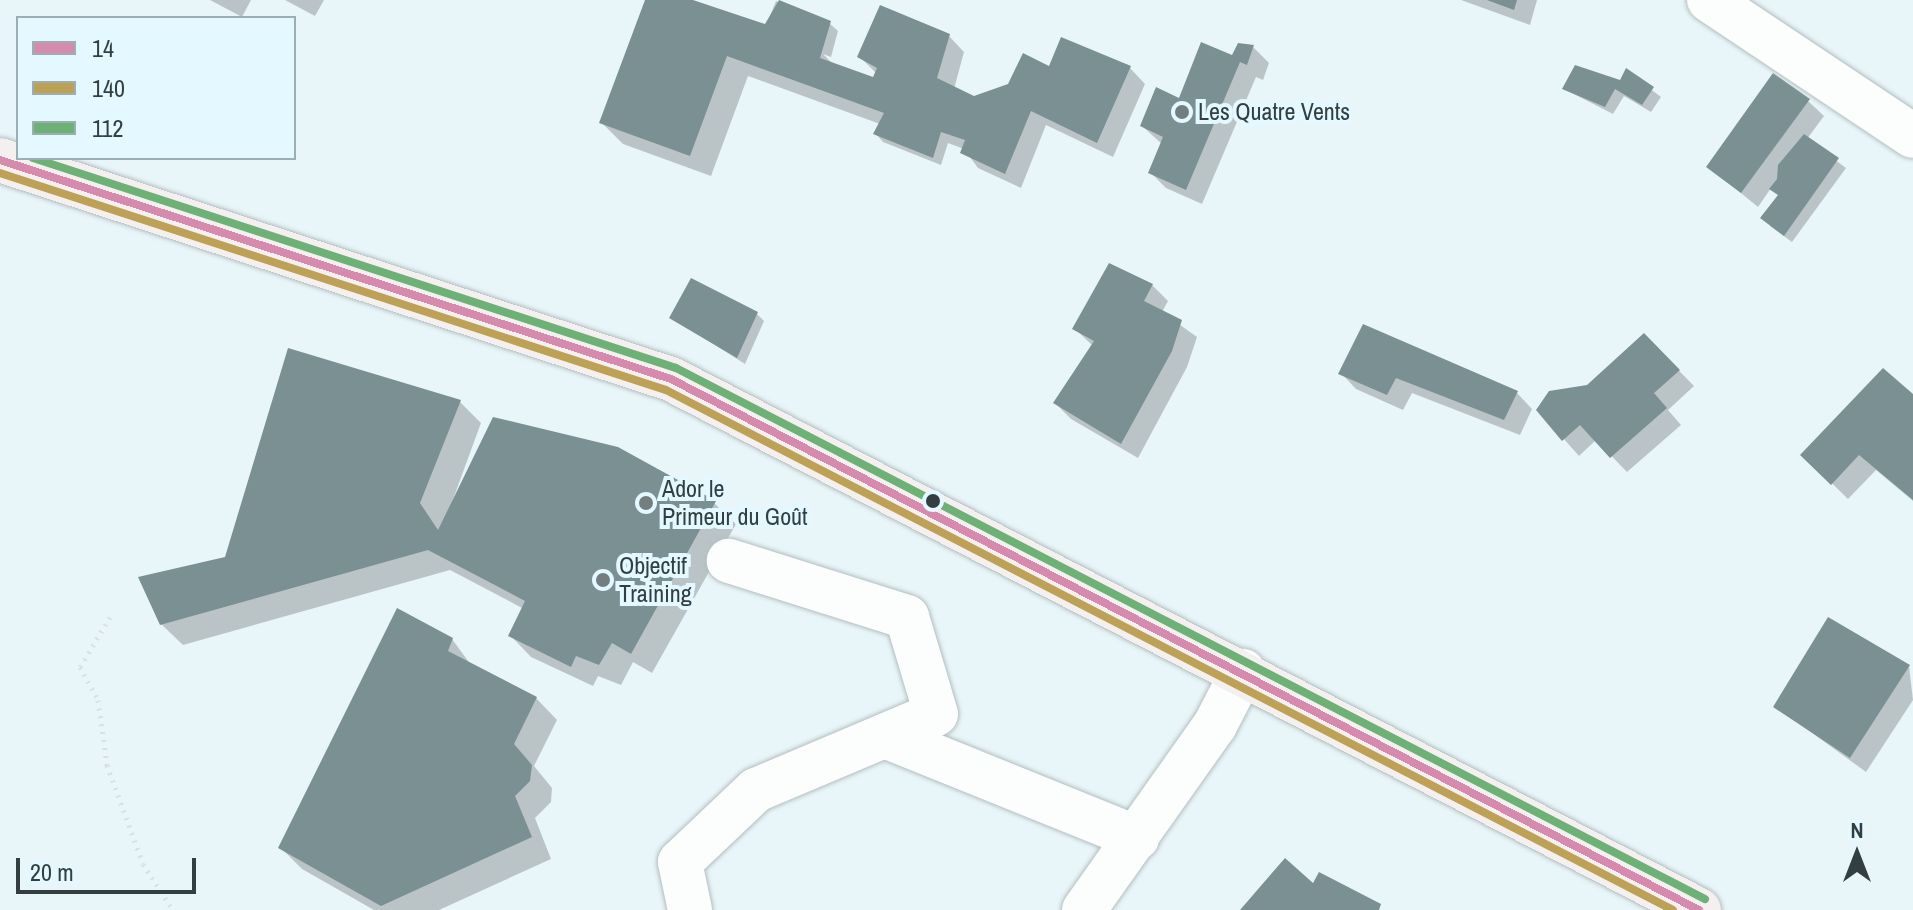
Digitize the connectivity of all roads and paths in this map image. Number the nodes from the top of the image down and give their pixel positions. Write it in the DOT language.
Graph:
graph roads {
  1 [pos="1709,0"];
  2 [pos="1913,136"];
  3 [pos="0,160"];
  4 [pos="729,561"];
  5 [pos="110,617"];
  6 [pos="1243,671"];
  7 [pos="885,736"];
  8 [pos="1137,838"];
  9 [pos="173,910"];
  10 [pos="690,910"];
  11 [pos="1084,910"];
  12 [pos="1699,910"];
  1 -- 2 [label="street"];
  3 -- 6 [label="main road"];
  4 -- 7 [label="street"];
  5 -- 9 [label="path"];
  6 -- 8 [label="street"];
  6 -- 12 [label="main road"];
  7 -- 8 [label="street"];
  7 -- 10 [label="street"];
  8 -- 11 [label="street"];
}
